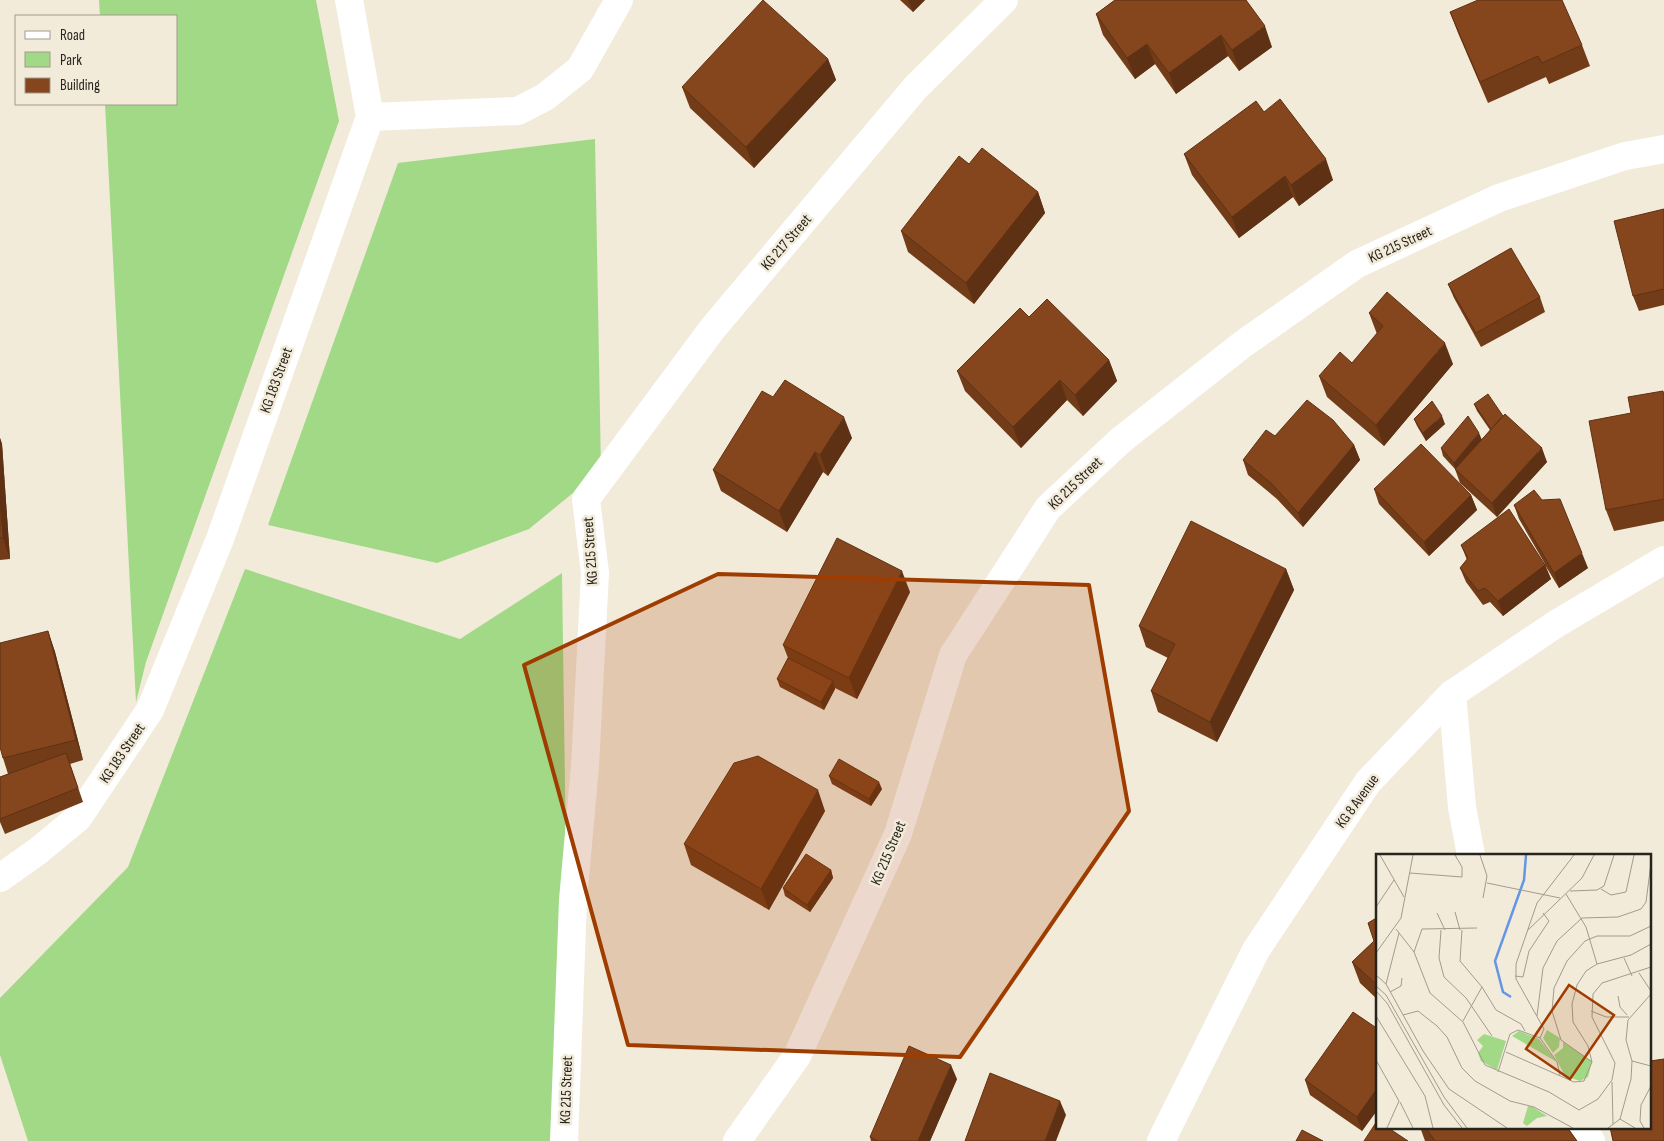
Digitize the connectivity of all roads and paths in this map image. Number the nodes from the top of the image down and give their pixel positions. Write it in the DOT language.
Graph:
graph roads {
  1 [pos="349,0"];
  2 [pos="619,0"];
  3 [pos="1004,0"];
  4 [pos="370,117"];
  5 [pos="1664,149"];
  6 [pos="586,499"];
  7 [pos="1664,560"];
  8 [pos="1452,694"];
  9 [pos="1471,854"];
  10 [pos="0,878"];
  11 [pos="1582,1128"];
  12 [pos="564,1141"];
  13 [pos="737,1141"];
  14 [pos="1161,1141"];
  15 [pos="1591,1141"];
  1 -- 4 [label="street"];
  2 -- 4 [label="street"];
  3 -- 6 [label="street, KG 217 Street"];
  4 -- 10 [label="street, KG 183 Street"];
  5 -- 13 [label="street, KG 215 Street"];
  6 -- 12 [label="street, KG 215 Street"];
  7 -- 8 [label="street, KG 8 Avenue"];
  8 -- 9 [label="street"];
  8 -- 14 [label="street, KG 8 Avenue"];
  11 -- 15 [label="street"];
}
